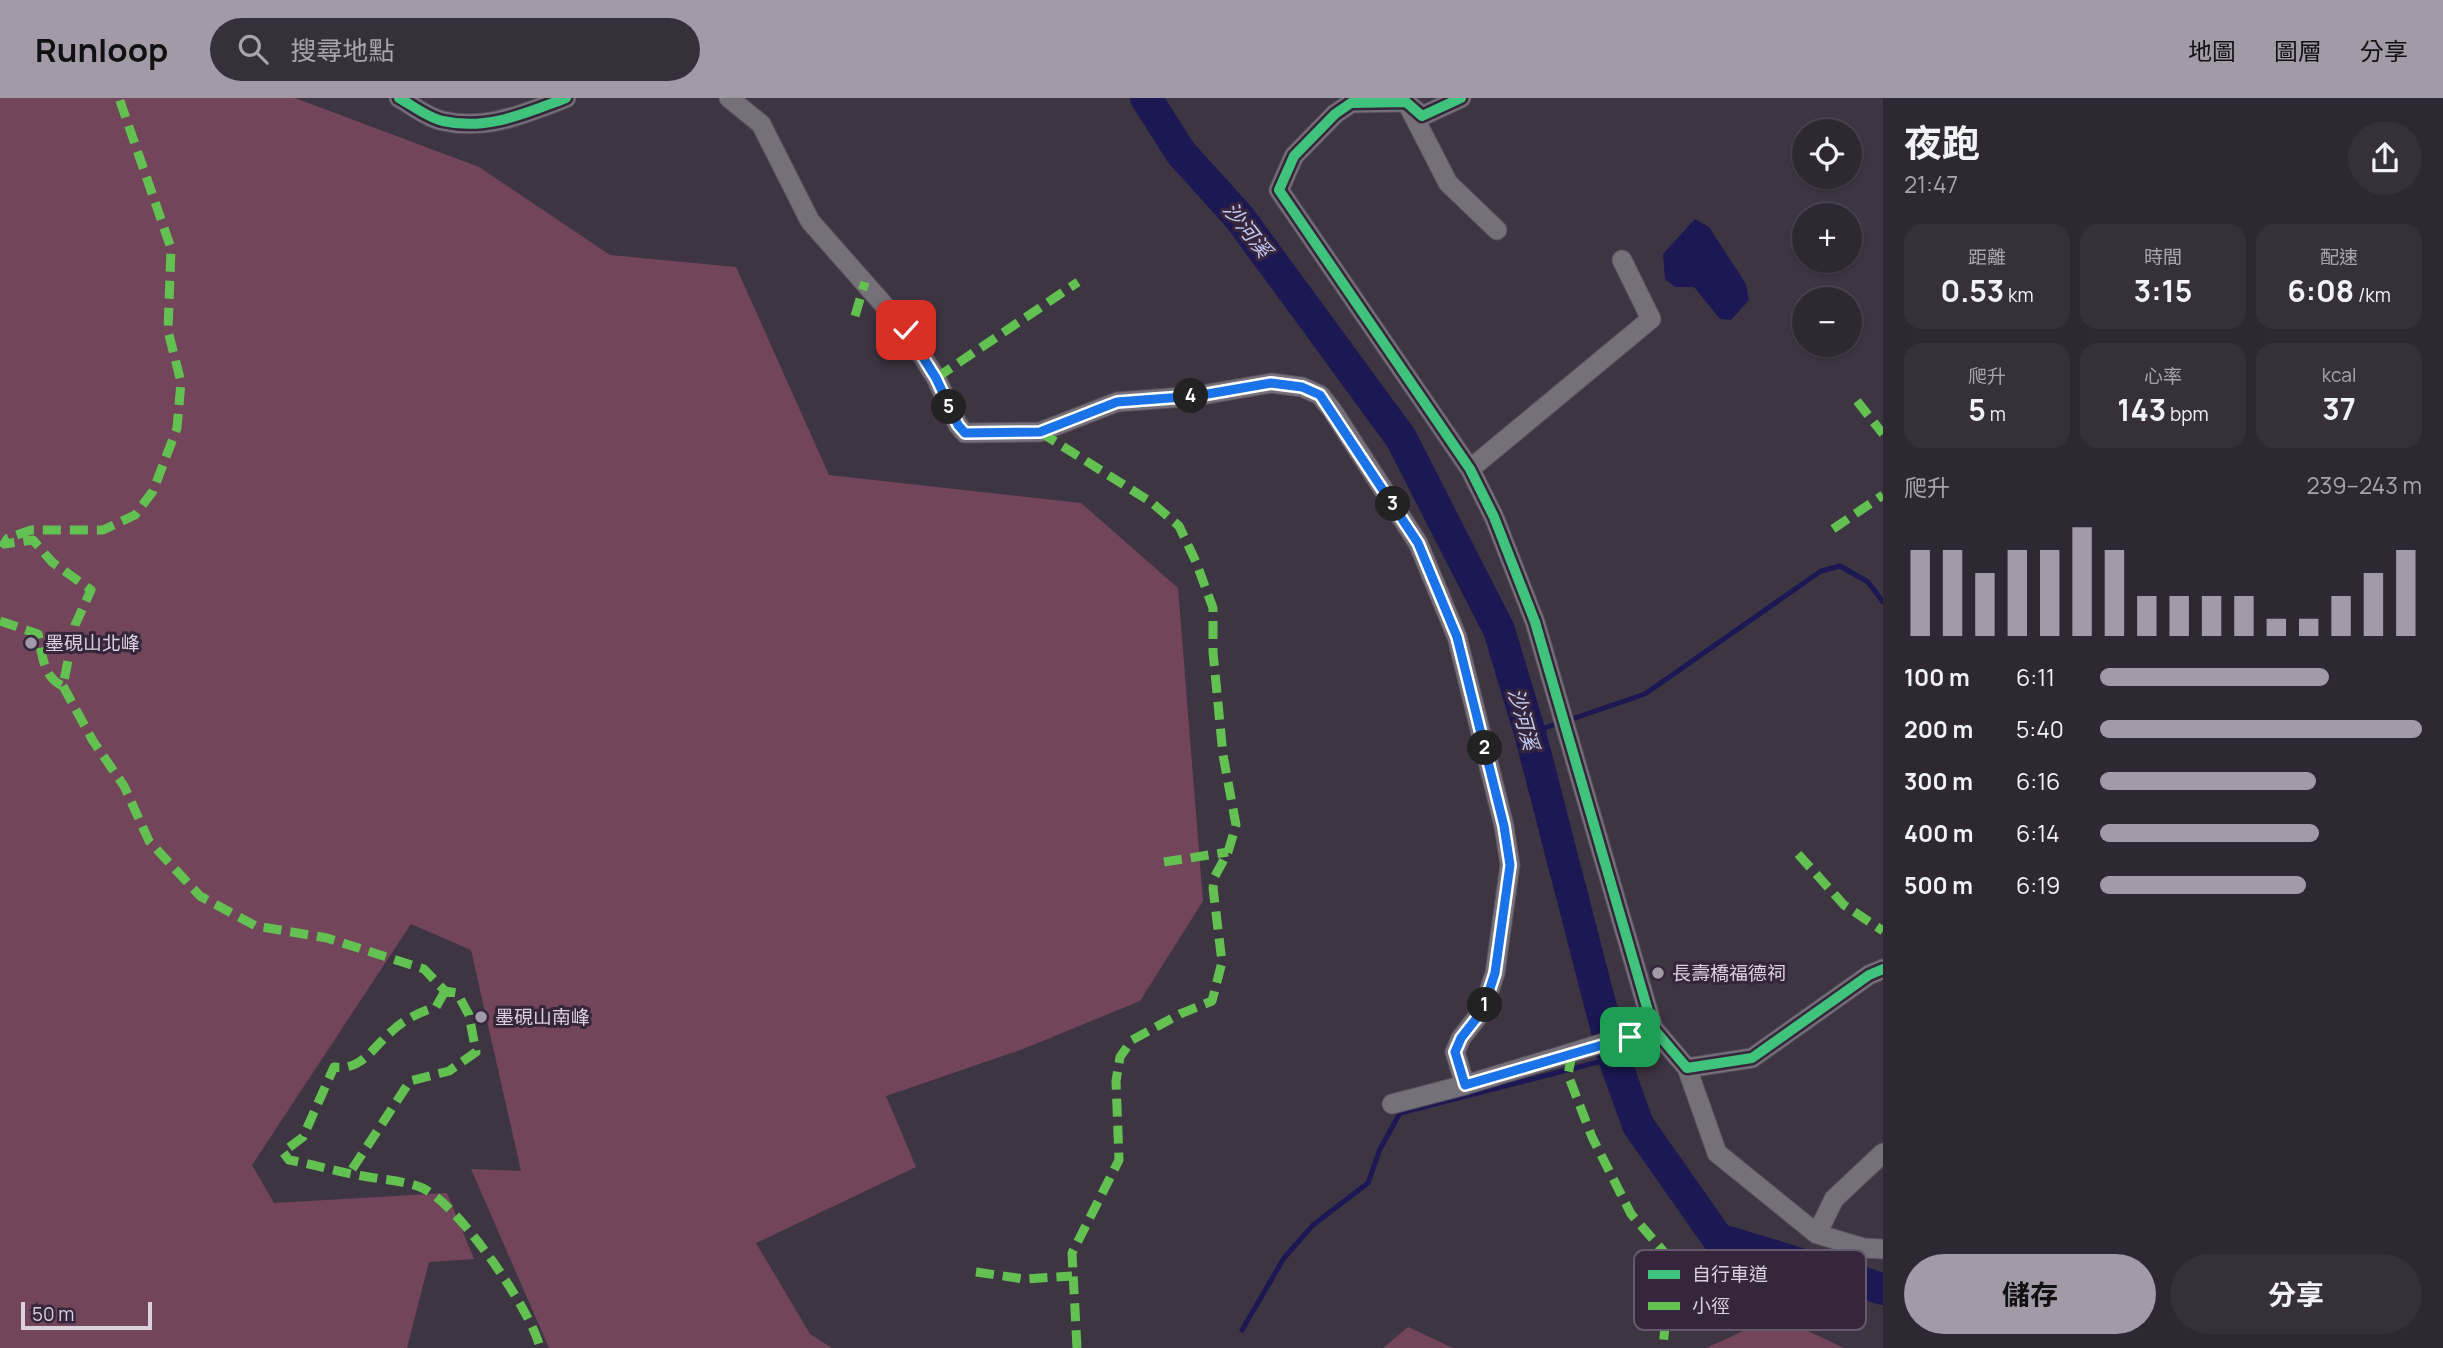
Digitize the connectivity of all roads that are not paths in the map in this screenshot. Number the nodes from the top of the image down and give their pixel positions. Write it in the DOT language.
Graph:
graph roads {
  1 [pos="399,98"];
  2 [pos="566,98"];
  3 [pos="729,98"];
  4 [pos="1461,98"];
  5 [pos="1406,102"];
  6 [pos="1497,230"];
  7 [pos="1622,260"];
  8 [pos="1471,469"];
  9 [pos="1883,970"];
  10 [pos="1653,1028"];
  11 [pos="1687,1068"];
  12 [pos="1465,1085"];
  13 [pos="1392,1104"];
  14 [pos="1883,1153"];
  15 [pos="1817,1234"];
  16 [pos="1883,1249"];
  1 -- 2 [label="street"];
  3 -- 12 [label="street"];
  4 -- 5 [label="street"];
  5 -- 6 [label="street"];
  5 -- 8 [label="street"];
  7 -- 8 [label="street"];
  8 -- 10 [label="street"];
  9 -- 11 [label="street"];
  10 -- 11 [label="street"];
  10 -- 12 [label="street"];
  11 -- 15 [label="street"];
  12 -- 13 [label="street"];
  14 -- 15 [label="street"];
  15 -- 16 [label="street"];
}
